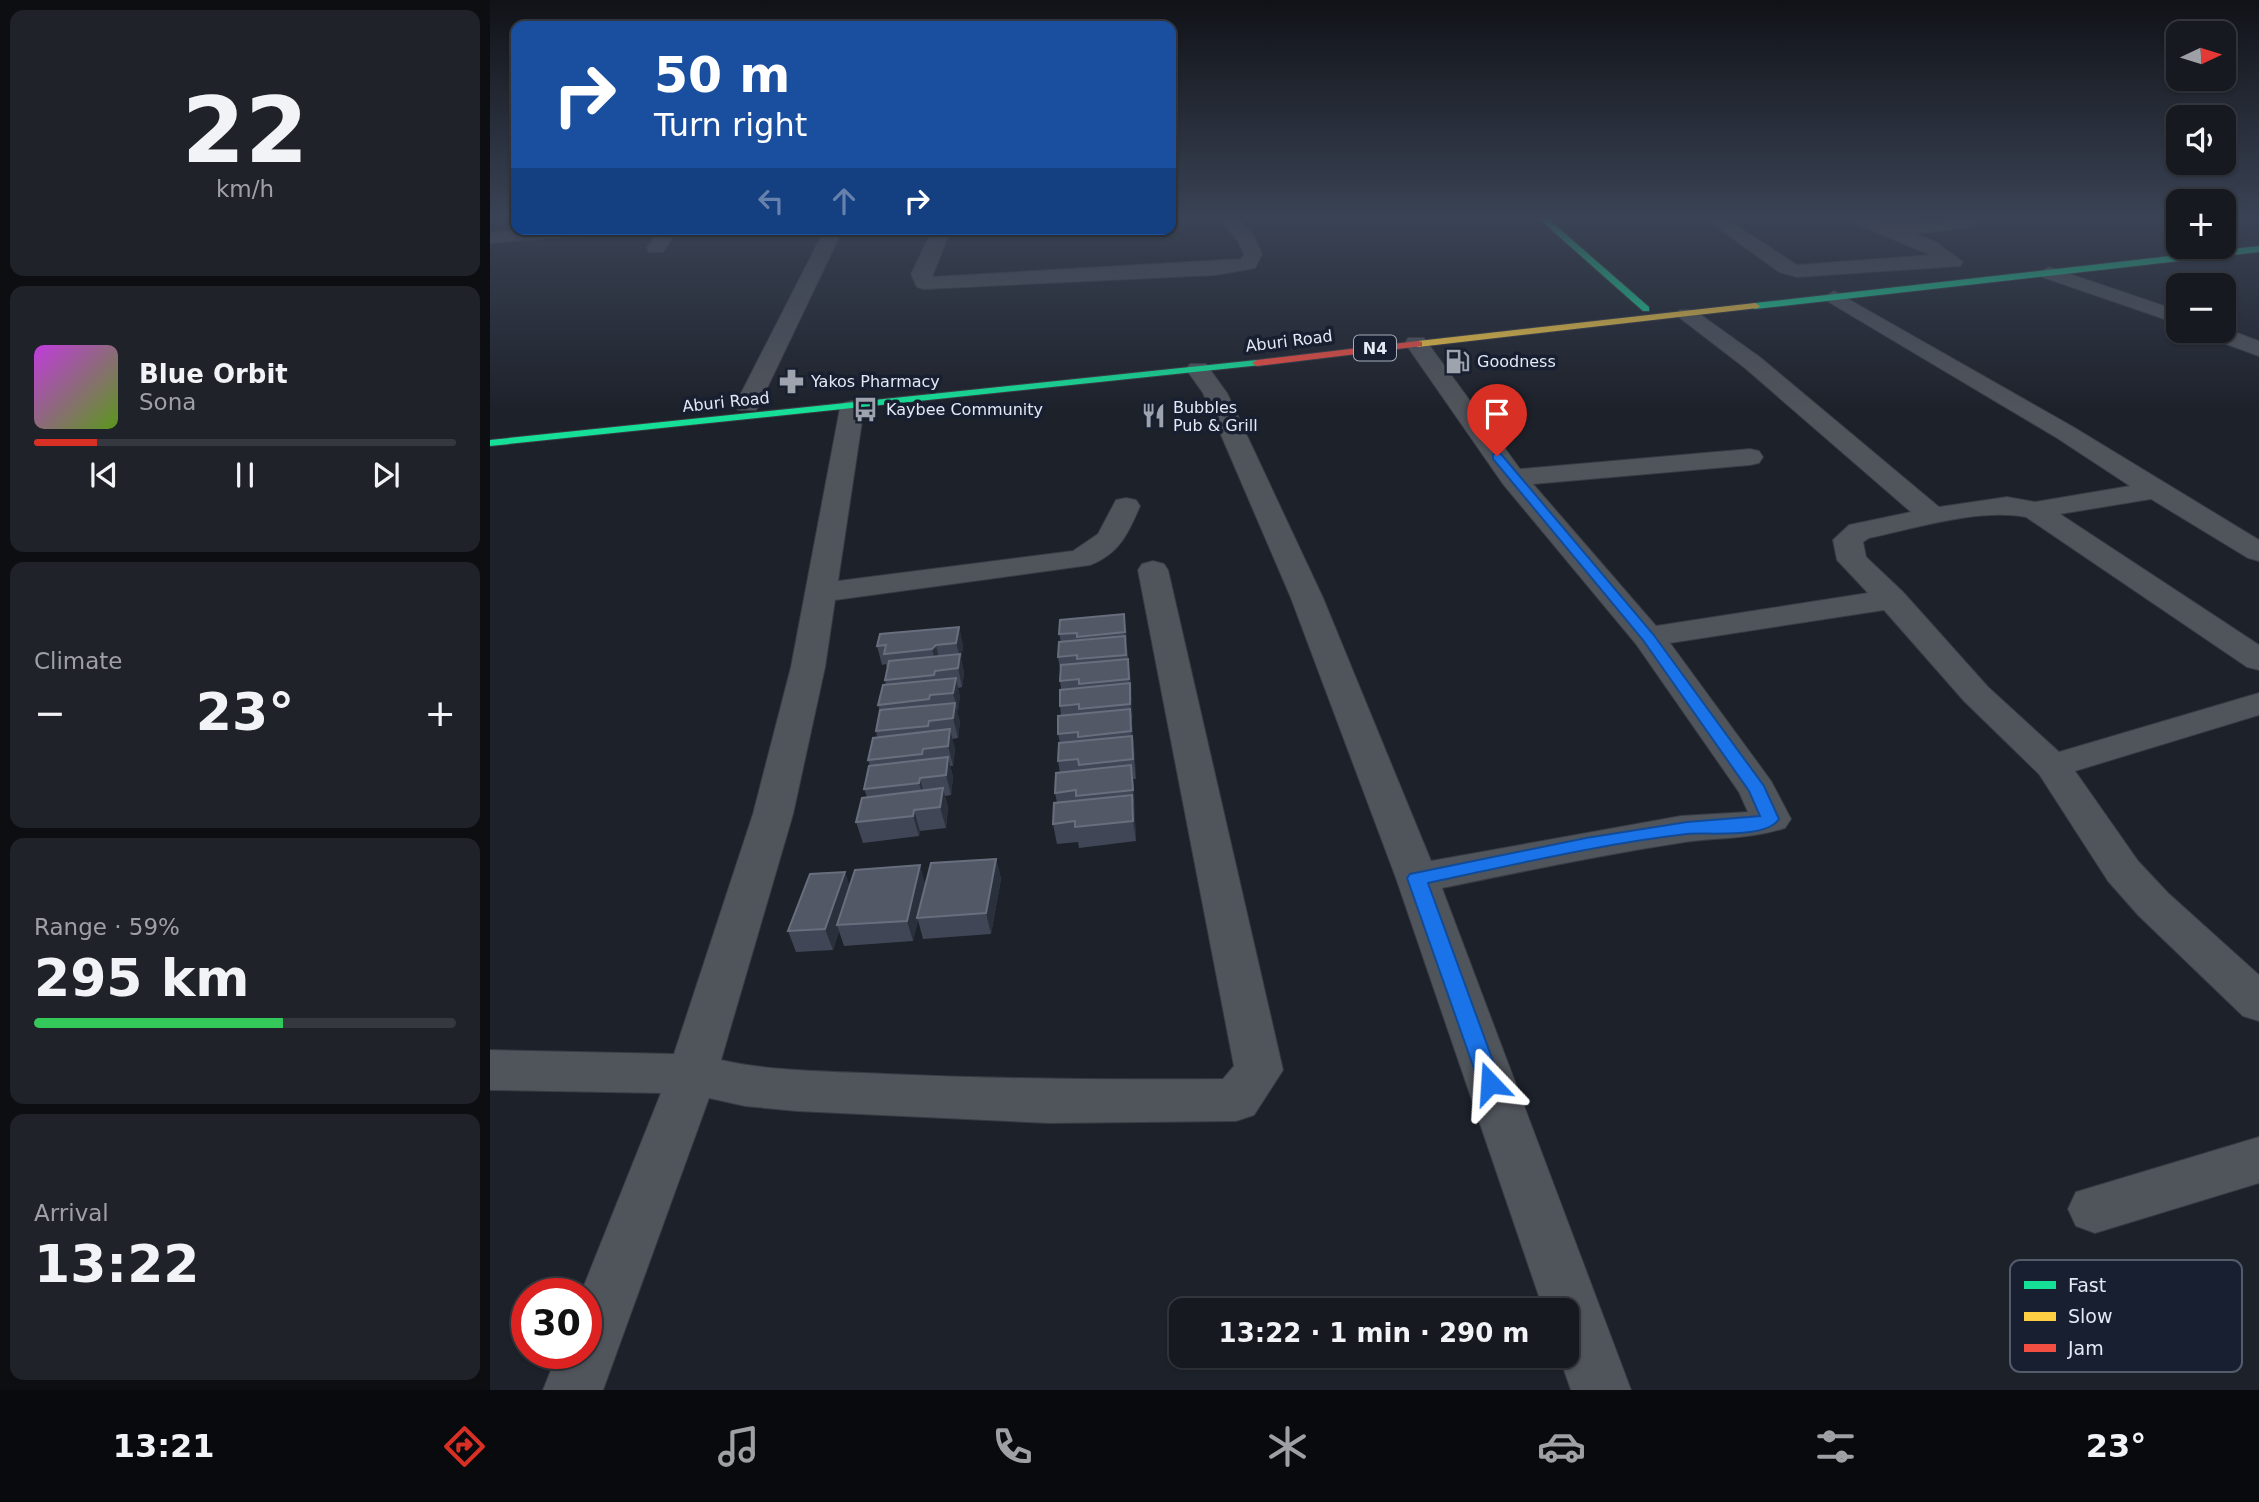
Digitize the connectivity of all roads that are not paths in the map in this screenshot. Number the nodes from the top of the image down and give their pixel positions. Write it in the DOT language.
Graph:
graph roads {
  1 [pos="808,282"];
  2 [pos="924,282"];
  3 [pos="948,282"];
  4 [pos="1615,282"];
  5 [pos="1887,282"];
  6 [pos="1964,282"];
  7 [pos="2077,282"];
  8 [pos="1834,297"];
  9 [pos="1646,309"];
  10 [pos="2166,313"];
  11 [pos="1688,314"];
  12 [pos="2236,340"];
  13 [pos="1416,343"];
  14 [pos="2259,349"];
  15 [pos="1222,362"];
  16 [pos="747,405"];
  17 [pos="852,408"];
  18 [pos="490,431"];
  19 [pos="490,443"];
  20 [pos="1749,457"];
  21 [pos="1513,478"];
  22 [pos="2155,490"];
  23 [pos="1126,506"];
  24 [pos="2035,510"];
  25 [pos="1933,516"];
  26 [pos="2259,552"];
  27 [pos="1153,570"];
  28 [pos="819,593"];
  29 [pos="1892,599"];
  30 [pos="1648,637"];
  31 [pos="2259,660"];
  32 [pos="2259,704"];
  33 [pos="2052,766"];
  34 [pos="1417,878"];
  35 [pos="2259,1003"];
  36 [pos="490,1070"];
  37 [pos="693,1074"];
  38 [pos="2259,1160"];
  39 [pos="2095,1209"];
  40 [pos="573,1390"];
  41 [pos="1601,1390"];
  1 -- 16 [label="street"];
  2 -- 3 [label="street"];
  4 -- 9 [label="main road"];
  5 -- 9 [label="main road, Aburi Road / N4"];
  6 -- 8 [label="main road, Aburi Road / N4"];
  7 -- 10 [label="street"];
  8 -- 11 [label="main road, Aburi Road / N4"];
  8 -- 22 [label="street"];
  9 -- 15 [label="main road, Aburi Road / N4"];
  11 -- 13 [label="main road, Aburi Road / N4"];
  11 -- 25 [label="street"];
  12 -- 14 [label="street"];
  13 -- 15 [label="main road, Aburi Road / N4"];
  13 -- 21 [label="street"];
  15 -- 16 [label="main road, Aburi Road / N4"];
  15 -- 17 [label="main road, Aburi Road / N4"];
  15 -- 34 [label="street"];
  16 -- 18 [label="main road, Aburi Road / N4"];
  17 -- 19 [label="main road, Aburi Road / N4"];
  17 -- 28 [label="street"];
  20 -- 21 [label="street"];
  21 -- 30 [label="street"];
  22 -- 24 [label="street"];
  22 -- 26 [label="street"];
  23 -- 28 [label="street"];
  24 -- 25 [label="street"];
  24 -- 31 [label="street"];
  25 -- 29 [label="street"];
  27 -- 37 [label="street"];
  28 -- 37 [label="street"];
  29 -- 30 [label="street"];
  29 -- 33 [label="street"];
  30 -- 34 [label="street"];
  32 -- 33 [label="street"];
  33 -- 35 [label="street"];
  34 -- 41 [label="street"];
  36 -- 37 [label="street"];
  37 -- 40 [label="street"];
  38 -- 39 [label="street"];
}
